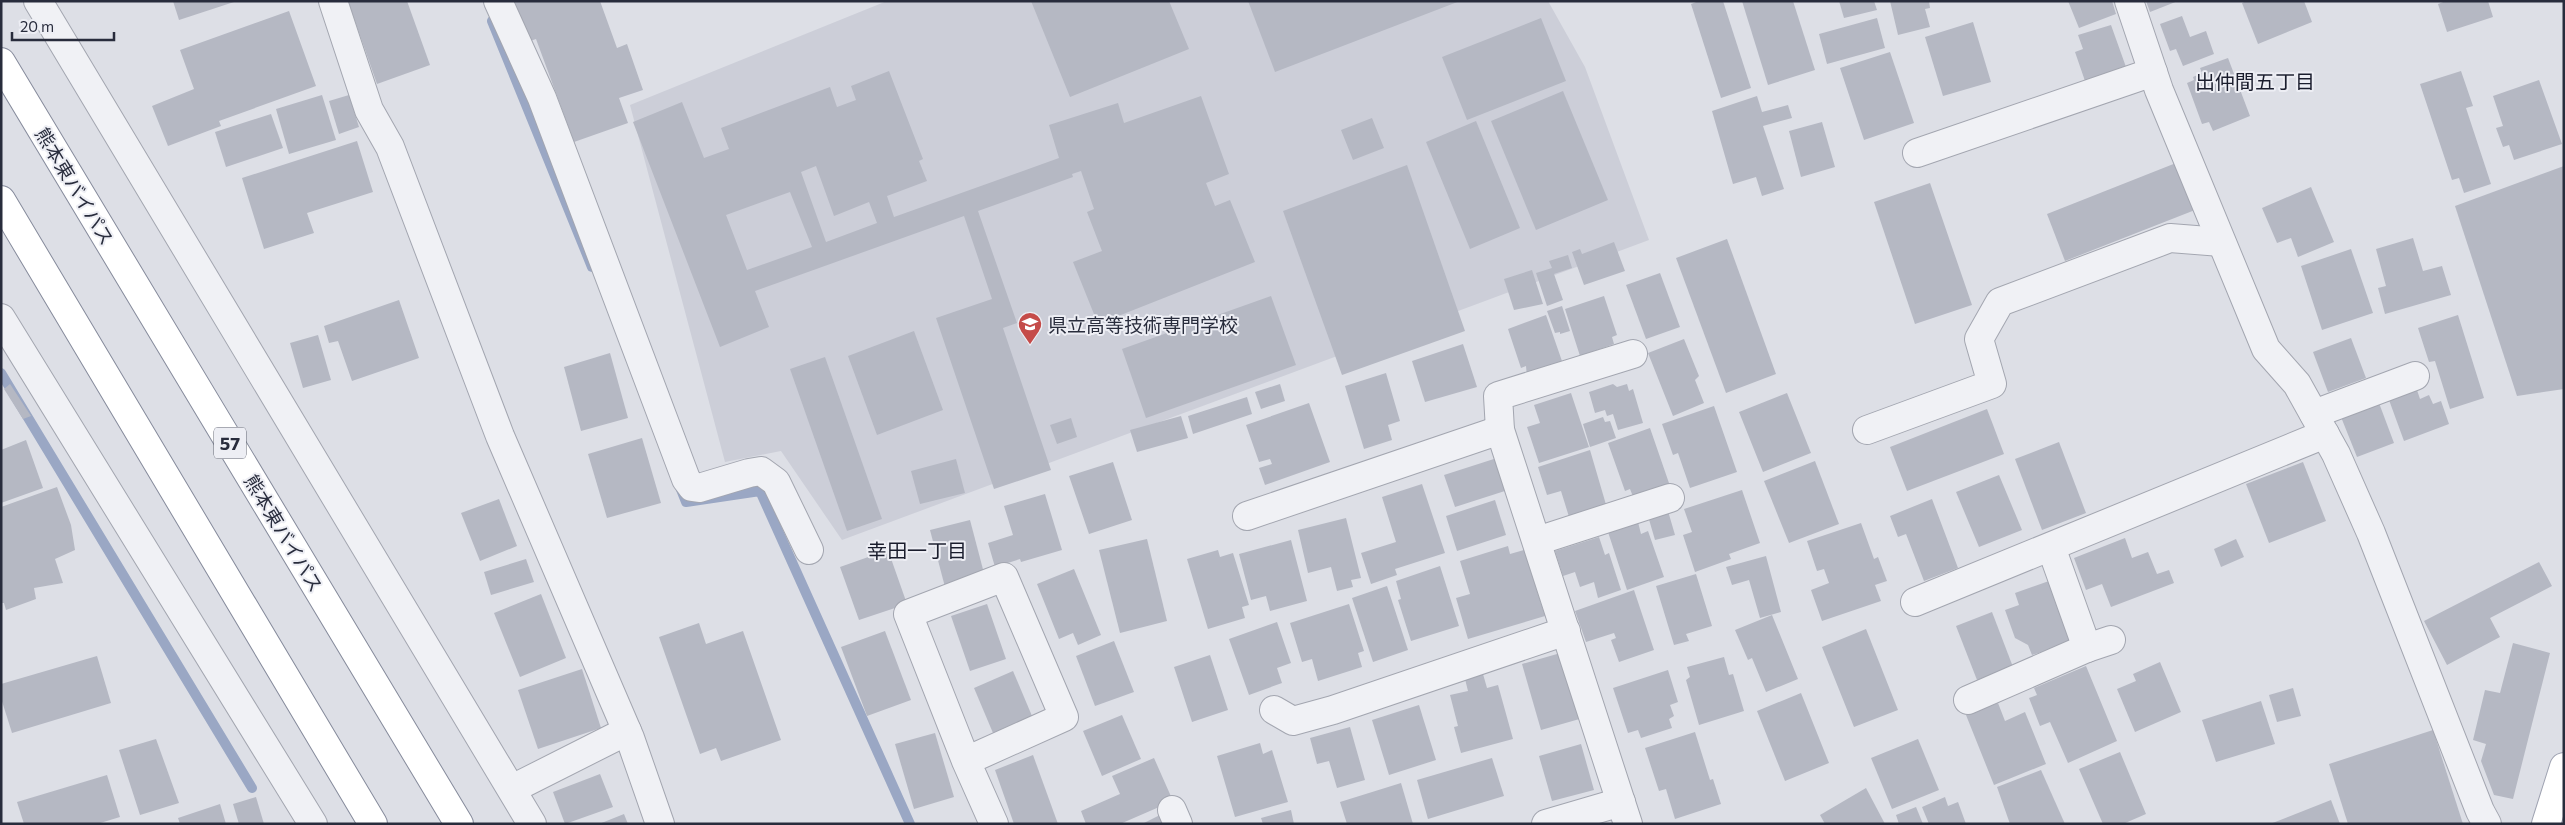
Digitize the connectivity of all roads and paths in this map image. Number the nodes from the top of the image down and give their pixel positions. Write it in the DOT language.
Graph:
graph roads {
  1 [pos="38,1"];
  2 [pos="333,1"];
  3 [pos="498,1"];
  4 [pos="2129,1"];
  5 [pos="1,62"];
  6 [pos="2153,72"];
  7 [pos="1917,153"];
  8 [pos="1,200"];
  9 [pos="2221,242"];
  10 [pos="1,318"];
  11 [pos="1633,354"];
  12 [pos="2415,376"];
  13 [pos="2319,424"];
  14 [pos="1500,430"];
  15 [pos="1867,430"];
  16 [pos="1670,498"];
  17 [pos="1247,516"];
  18 [pos="1537,541"];
  19 [pos="2051,547"];
  20 [pos="809,550"];
  21 [pos="1915,602"];
  22 [pos="1566,631"];
  23 [pos="1968,700"];
  24 [pos="1274,710"];
  25 [pos="627,731"];
  26 [pos="966,761"];
  27 [pos="2564,767"];
  28 [pos="512,788"];
  29 [pos="1624,813"];
  30 [pos="313,824"];
  31 [pos="373,824"];
  32 [pos="459,824"];
  33 [pos="532,824"];
  34 [pos="660,824"];
  35 [pos="994,824"];
  36 [pos="1546,824"];
  37 [pos="2487,824"];
  38 [pos="2546,824"];
  1 -- 28 [label="street"];
  2 -- 25 [label="street"];
  3 -- 20 [label="street"];
  4 -- 6 [label="street"];
  5 -- 32 [label="main road, 熊本東バイパス / 57"];
  6 -- 7 [label="street"];
  6 -- 9 [label="street"];
  8 -- 31 [label="main road"];
  9 -- 13 [label="street"];
  9 -- 15 [label="street"];
  10 -- 30 [label="street"];
  11 -- 14 [label="street"];
  12 -- 13 [label="street"];
  13 -- 19 [label="street"];
  13 -- 37 [label="street"];
  14 -- 17 [label="street"];
  14 -- 18 [label="street"];
  16 -- 18 [label="street"];
  18 -- 22 [label="street"];
  19 -- 21 [label="street"];
  19 -- 23 [label="street"];
  22 -- 24 [label="street"];
  22 -- 29 [label="street"];
  25 -- 28 [label="street"];
  25 -- 34 [label="street"];
  26 -- 26 [label="street"];
  26 -- 35 [label="street"];
  27 -- 38 [label="main road"];
  28 -- 33 [label="street"];
  29 -- 36 [label="street"];
}
